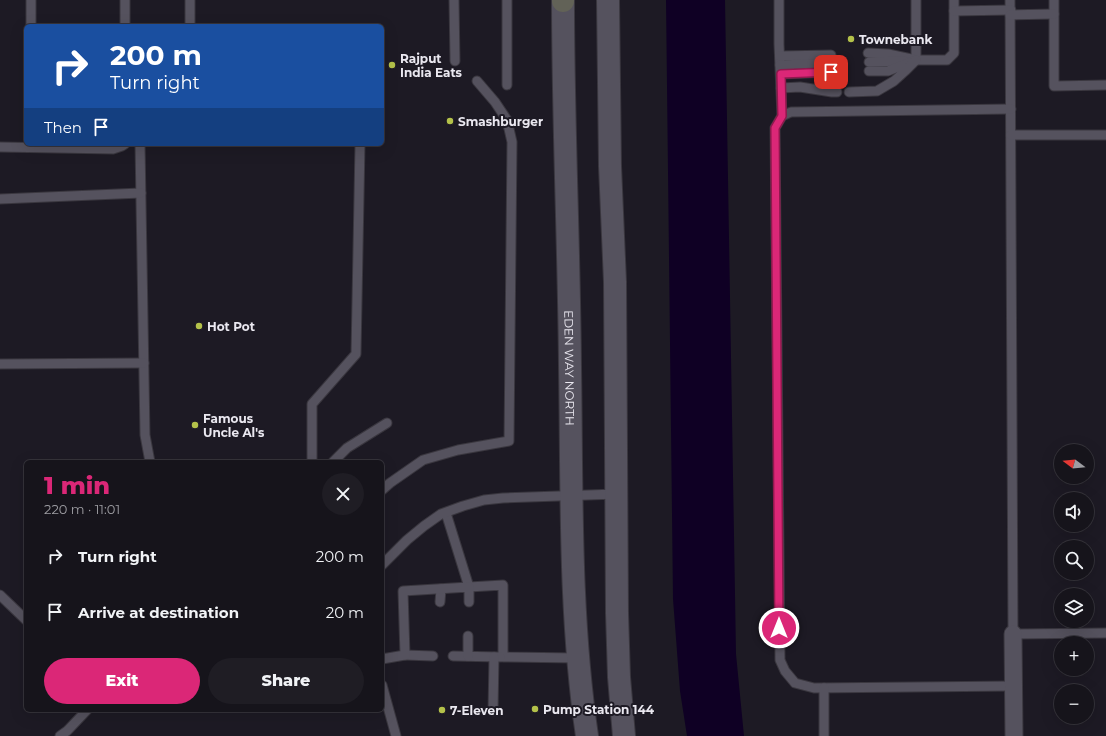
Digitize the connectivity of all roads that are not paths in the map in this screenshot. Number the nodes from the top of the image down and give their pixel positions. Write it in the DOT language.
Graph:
graph roads {
  1 [pos="31,0"];
  2 [pos="124,0"];
  3 [pos="190,0"];
  4 [pos="454,0"];
  5 [pos="507,0"];
  6 [pos="563,0"];
  7 [pos="608,0"];
  8 [pos="779,0"];
  9 [pos="916,0"];
  10 [pos="954,0"];
  11 [pos="1010,0"];
  12 [pos="1054,0"];
  13 [pos="954,11"];
  14 [pos="1010,12"];
  15 [pos="1054,14"];
  16 [pos="31,24"];
  17 [pos="124,24"];
  18 [pos="190,24"];
  19 [pos="454,60"];
  20 [pos="916,60"];
  21 [pos="780,65"];
  22 [pos="477,82"];
  23 [pos="507,85"];
  24 [pos="1106,85"];
  25 [pos="781,88"];
  26 [pos="837,92"];
  27 [pos="849,92"];
  28 [pos="1010,109"];
  29 [pos="782,116"];
  30 [pos="1106,135"];
  31 [pos="1011,136"];
  32 [pos="120,146"];
  33 [pos="140,146"];
  34 [pos="360,146"];
  35 [pos="0,147"];
  36 [pos="141,193"];
  37 [pos="0,199"];
  38 [pos="144,363"];
  39 [pos="0,364"];
  40 [pos="387,423"];
  41 [pos="150,460"];
  42 [pos="312,460"];
  43 [pos="335,460"];
  44 [pos="384,488"];
  45 [pos="617,494"];
  46 [pos="572,495"];
  47 [pos="446,513"];
  48 [pos="384,563"];
  49 [pos="469,587"];
  50 [pos="441,589"];
  51 [pos="0,595"];
  52 [pos="440,602"];
  53 [pos="469,602"];
  54 [pos="24,618"];
  55 [pos="1106,633"];
  56 [pos="1013,634"];
  57 [pos="468,636"];
  58 [pos="405,655"];
  59 [pos="433,656"];
  60 [pos="453,656"];
  61 [pos="468,656"];
  62 [pos="494,657"];
  63 [pos="504,657"];
  64 [pos="577,658"];
  65 [pos="384,659"];
  66 [pos="1014,686"];
  67 [pos="824,688"];
  68 [pos="384,692"];
  69 [pos="493,710"];
  70 [pos="86,712"];
  71 [pos="60,736"];
  72 [pos="396,736"];
  73 [pos="587,736"];
  74 [pos="624,736"];
  75 [pos="824,736"];
  76 [pos="1014,736"];
  1 -- 16 [label="lane"];
  2 -- 17 [label="lane"];
  3 -- 18 [label="lane"];
  4 -- 19 [label="lane"];
  5 -- 23 [label="lane"];
  6 -- 46 [label="street, EDEN WAY NORTH"];
  7 -- 45 [label="street"];
  8 -- 21 [label="lane"];
  9 -- 20 [label="lane"];
  10 -- 13 [label="lane"];
  11 -- 14 [label="lane"];
  12 -- 15 [label="lane"];
  13 -- 14 [label="lane"];
  13 -- 20 [label="lane"];
  14 -- 15 [label="lane"];
  14 -- 28 [label="lane"];
  15 -- 24 [label="lane"];
  20 -- 20 [label="lane"];
  20 -- 27 [label="lane"];
  21 -- 21 [label="lane"];
  21 -- 25 [label="lane"];
  22 -- 44 [label="lane"];
  25 -- 26 [label="lane"];
  25 -- 29 [label="lane"];
  28 -- 29 [label="lane"];
  28 -- 31 [label="lane"];
  29 -- 67 [label="lane"];
  30 -- 31 [label="lane"];
  31 -- 56 [label="lane"];
  32 -- 35 [label="lane"];
  33 -- 36 [label="lane"];
  34 -- 42 [label="lane"];
  36 -- 37 [label="lane"];
  36 -- 38 [label="lane"];
  38 -- 39 [label="lane"];
  38 -- 41 [label="lane"];
  40 -- 43 [label="lane"];
  45 -- 46 [label="lane"];
  45 -- 74 [label="street"];
  46 -- 47 [label="lane"];
  46 -- 64 [label="street, EDEN WAY NORTH"];
  47 -- 48 [label="lane"];
  47 -- 49 [label="lane"];
  49 -- 50 [label="lane"];
  49 -- 53 [label="lane"];
  49 -- 63 [label="lane"];
  50 -- 52 [label="lane"];
  50 -- 58 [label="lane"];
  51 -- 54 [label="lane"];
  55 -- 56 [label="lane"];
  56 -- 66 [label="street"];
  57 -- 61 [label="lane"];
  58 -- 59 [label="lane"];
  58 -- 65 [label="lane"];
  60 -- 61 [label="lane"];
  61 -- 62 [label="lane"];
  62 -- 63 [label="lane"];
  62 -- 69 [label="lane"];
  63 -- 64 [label="lane"];
  64 -- 73 [label="street, EDEN WAY NORTH"];
  66 -- 67 [label="lane"];
  66 -- 76 [label="street"];
  67 -- 75 [label="lane"];
  68 -- 72 [label="lane"];
  70 -- 71 [label="lane"];
}
